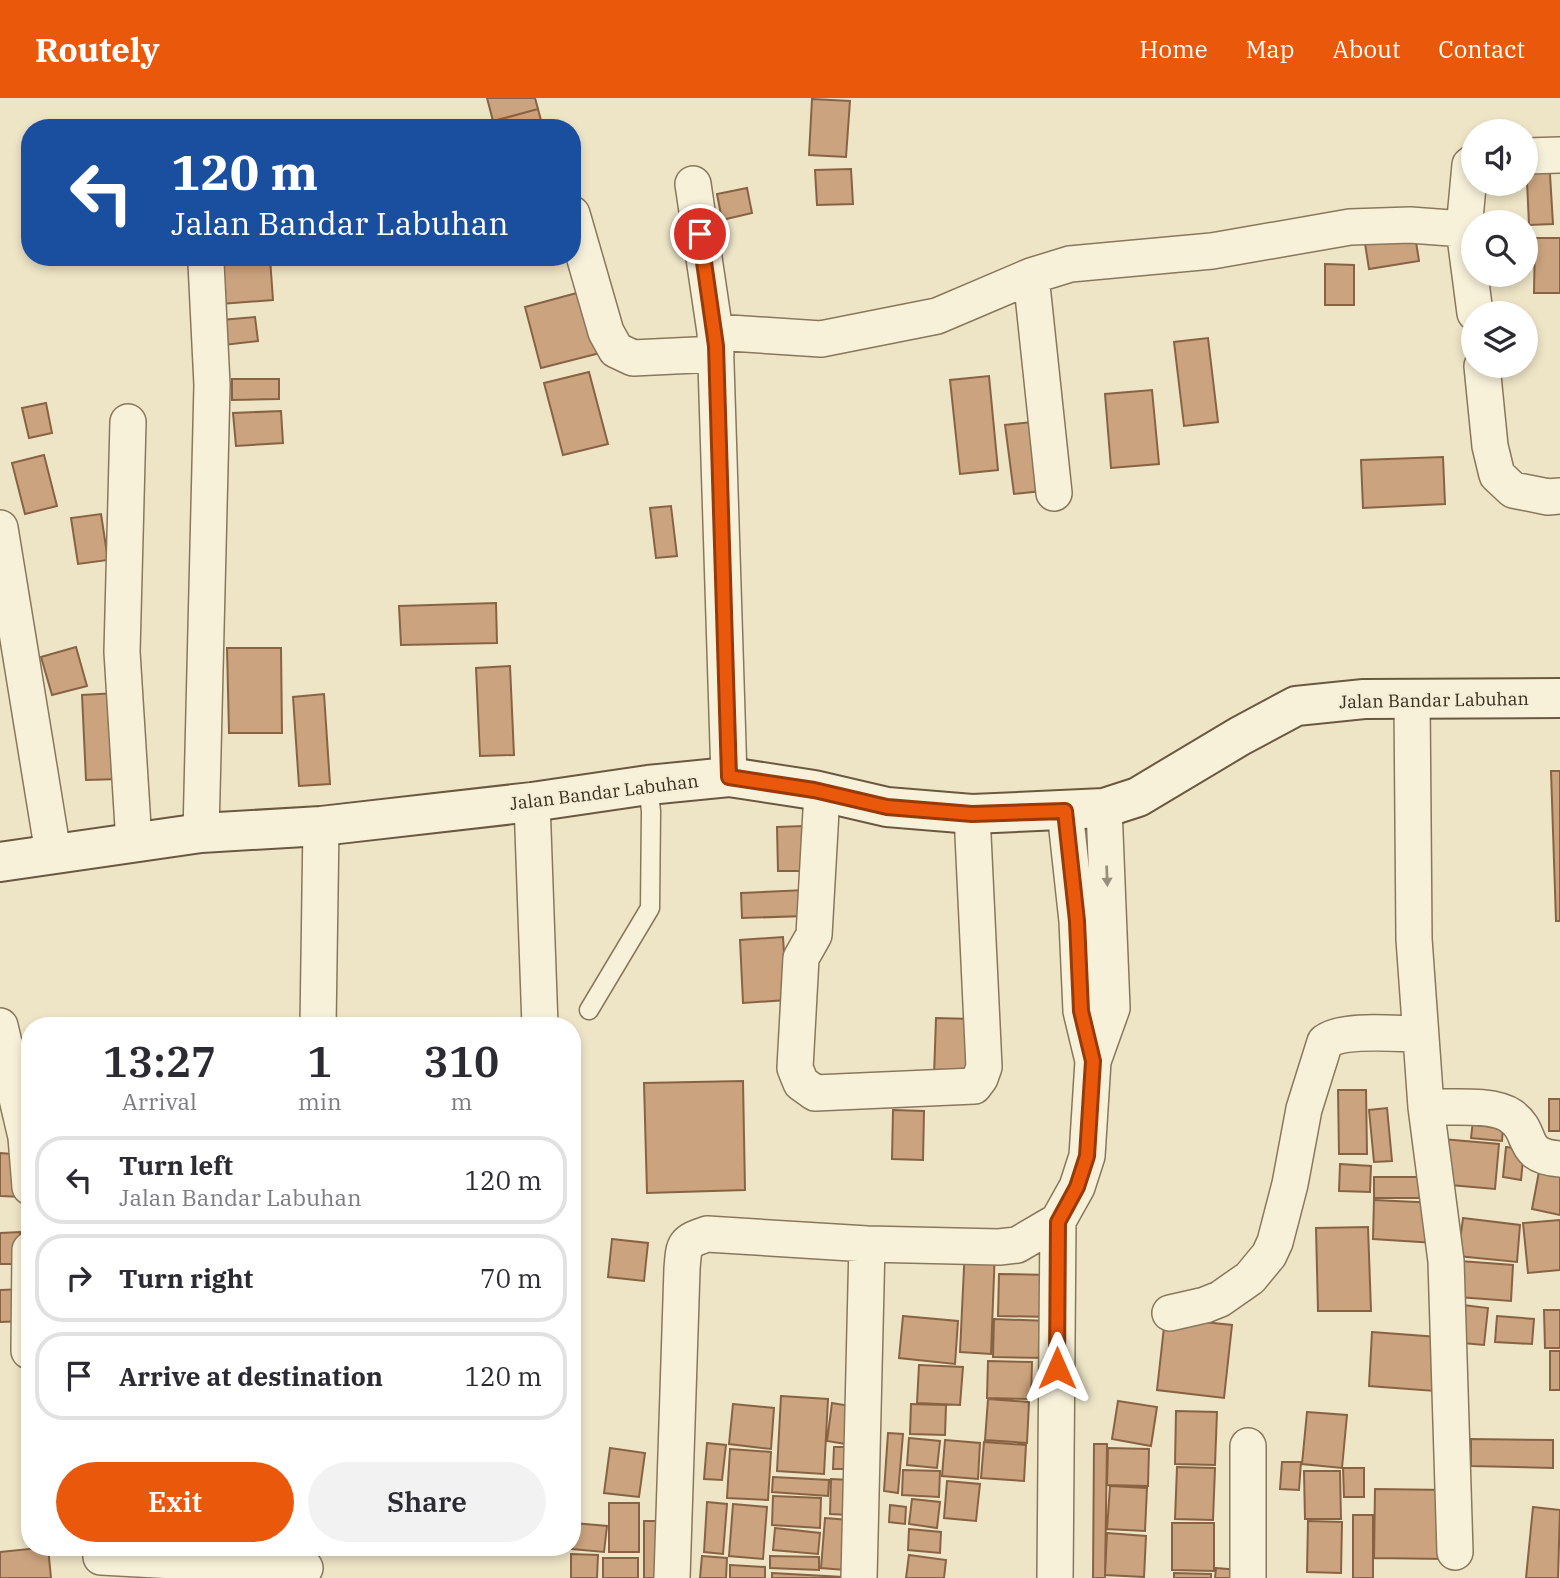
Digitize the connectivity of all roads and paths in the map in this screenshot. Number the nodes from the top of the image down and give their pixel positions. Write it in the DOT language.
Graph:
graph roads {
  1 [pos="1560,155"];
  2 [pos="1538,156"];
  3 [pos="693,184"];
  4 [pos="1461,229"];
  5 [pos="581,245"];
  6 [pos="206,266"];
  7 [pos="1031,276"];
  8 [pos="715,343"];
  9 [pos="1483,378"];
  10 [pos="128,422"];
  11 [pos="1055,493"];
  12 [pos="1560,496"];
  13 [pos="0,528"];
  14 [pos="1560,698"];
  15 [pos="1412,700"];
  16 [pos="729,777"];
  17 [pos="648,785"];
  18 [pos="822,793"];
  19 [pos="532,802"];
  20 [pos="1104,808"];
  21 [pos="1065,811"];
  22 [pos="972,814"];
  23 [pos="321,825"];
  24 [pos="201,833"];
  25 [pos="134,843"];
  26 [pos="53,853"];
  27 [pos="0,862"];
  28 [pos="589,1010"];
  29 [pos="317,1017"];
  30 [pos="540,1017"];
  31 [pos="0,1026"];
  32 [pos="1420,1034"];
  33 [pos="1093,1061"];
  34 [pos="1426,1107"];
  35 [pos="21,1116"];
  36 [pos="1560,1159"];
  37 [pos="1058,1222"];
  38 [pos="867,1244"];
  39 [pos="1170,1313"];
  40 [pos="1248,1446"];
  41 [pos="1455,1552"];
  42 [pos="101,1556"];
  43 [pos="306,1564"];
  44 [pos="672,1578"];
  45 [pos="859,1578"];
  46 [pos="1055,1578"];
  47 [pos="1248,1578"];
  1 -- 2 [label="street"];
  3 -- 8 [label="street"];
  4 -- 7 [label="street"];
  5 -- 8 [label="street"];
  6 -- 24 [label="street"];
  7 -- 8 [label="street"];
  7 -- 11 [label="street"];
  8 -- 16 [label="street"];
  9 -- 12 [label="street"];
  10 -- 25 [label="street"];
  13 -- 26 [label="street"];
  14 -- 15 [label="main road, Jalan Bandar Labuhan"];
  15 -- 20 [label="main road, Jalan Bandar Labuhan"];
  15 -- 32 [label="street"];
  16 -- 17 [label="main road, Jalan Bandar Labuhan"];
  16 -- 18 [label="main road, Jalan Bandar Labuhan"];
  17 -- 19 [label="main road, Jalan Bandar Labuhan"];
  17 -- 28 [label="lane"];
  18 -- 22 [label="main road, Jalan Bandar Labuhan"];
  18 -- 22 [label="street"];
  19 -- 23 [label="main road, Jalan Bandar Labuhan"];
  19 -- 30 [label="street"];
  20 -- 21 [label="main road, Jalan Bandar Labuhan"];
  20 -- 33 [label="street, one-way"];
  21 -- 22 [label="main road, Jalan Bandar Labuhan"];
  21 -- 33 [label="street"];
  23 -- 24 [label="main road, Jalan Bandar Labuhan"];
  23 -- 29 [label="street"];
  24 -- 25 [label="main road, Jalan Bandar Labuhan"];
  25 -- 26 [label="main road, Jalan Bandar Labuhan"];
  26 -- 27 [label="main road, Jalan Bandar Labuhan"];
  31 -- 35 [label="street"];
  32 -- 34 [label="street"];
  32 -- 39 [label="street"];
  33 -- 37 [label="street"];
  34 -- 36 [label="street"];
  34 -- 41 [label="street"];
  37 -- 38 [label="street"];
  37 -- 46 [label="street"];
  38 -- 44 [label="street"];
  38 -- 45 [label="street"];
  40 -- 47 [label="street"];
  42 -- 43 [label="street"];
}
